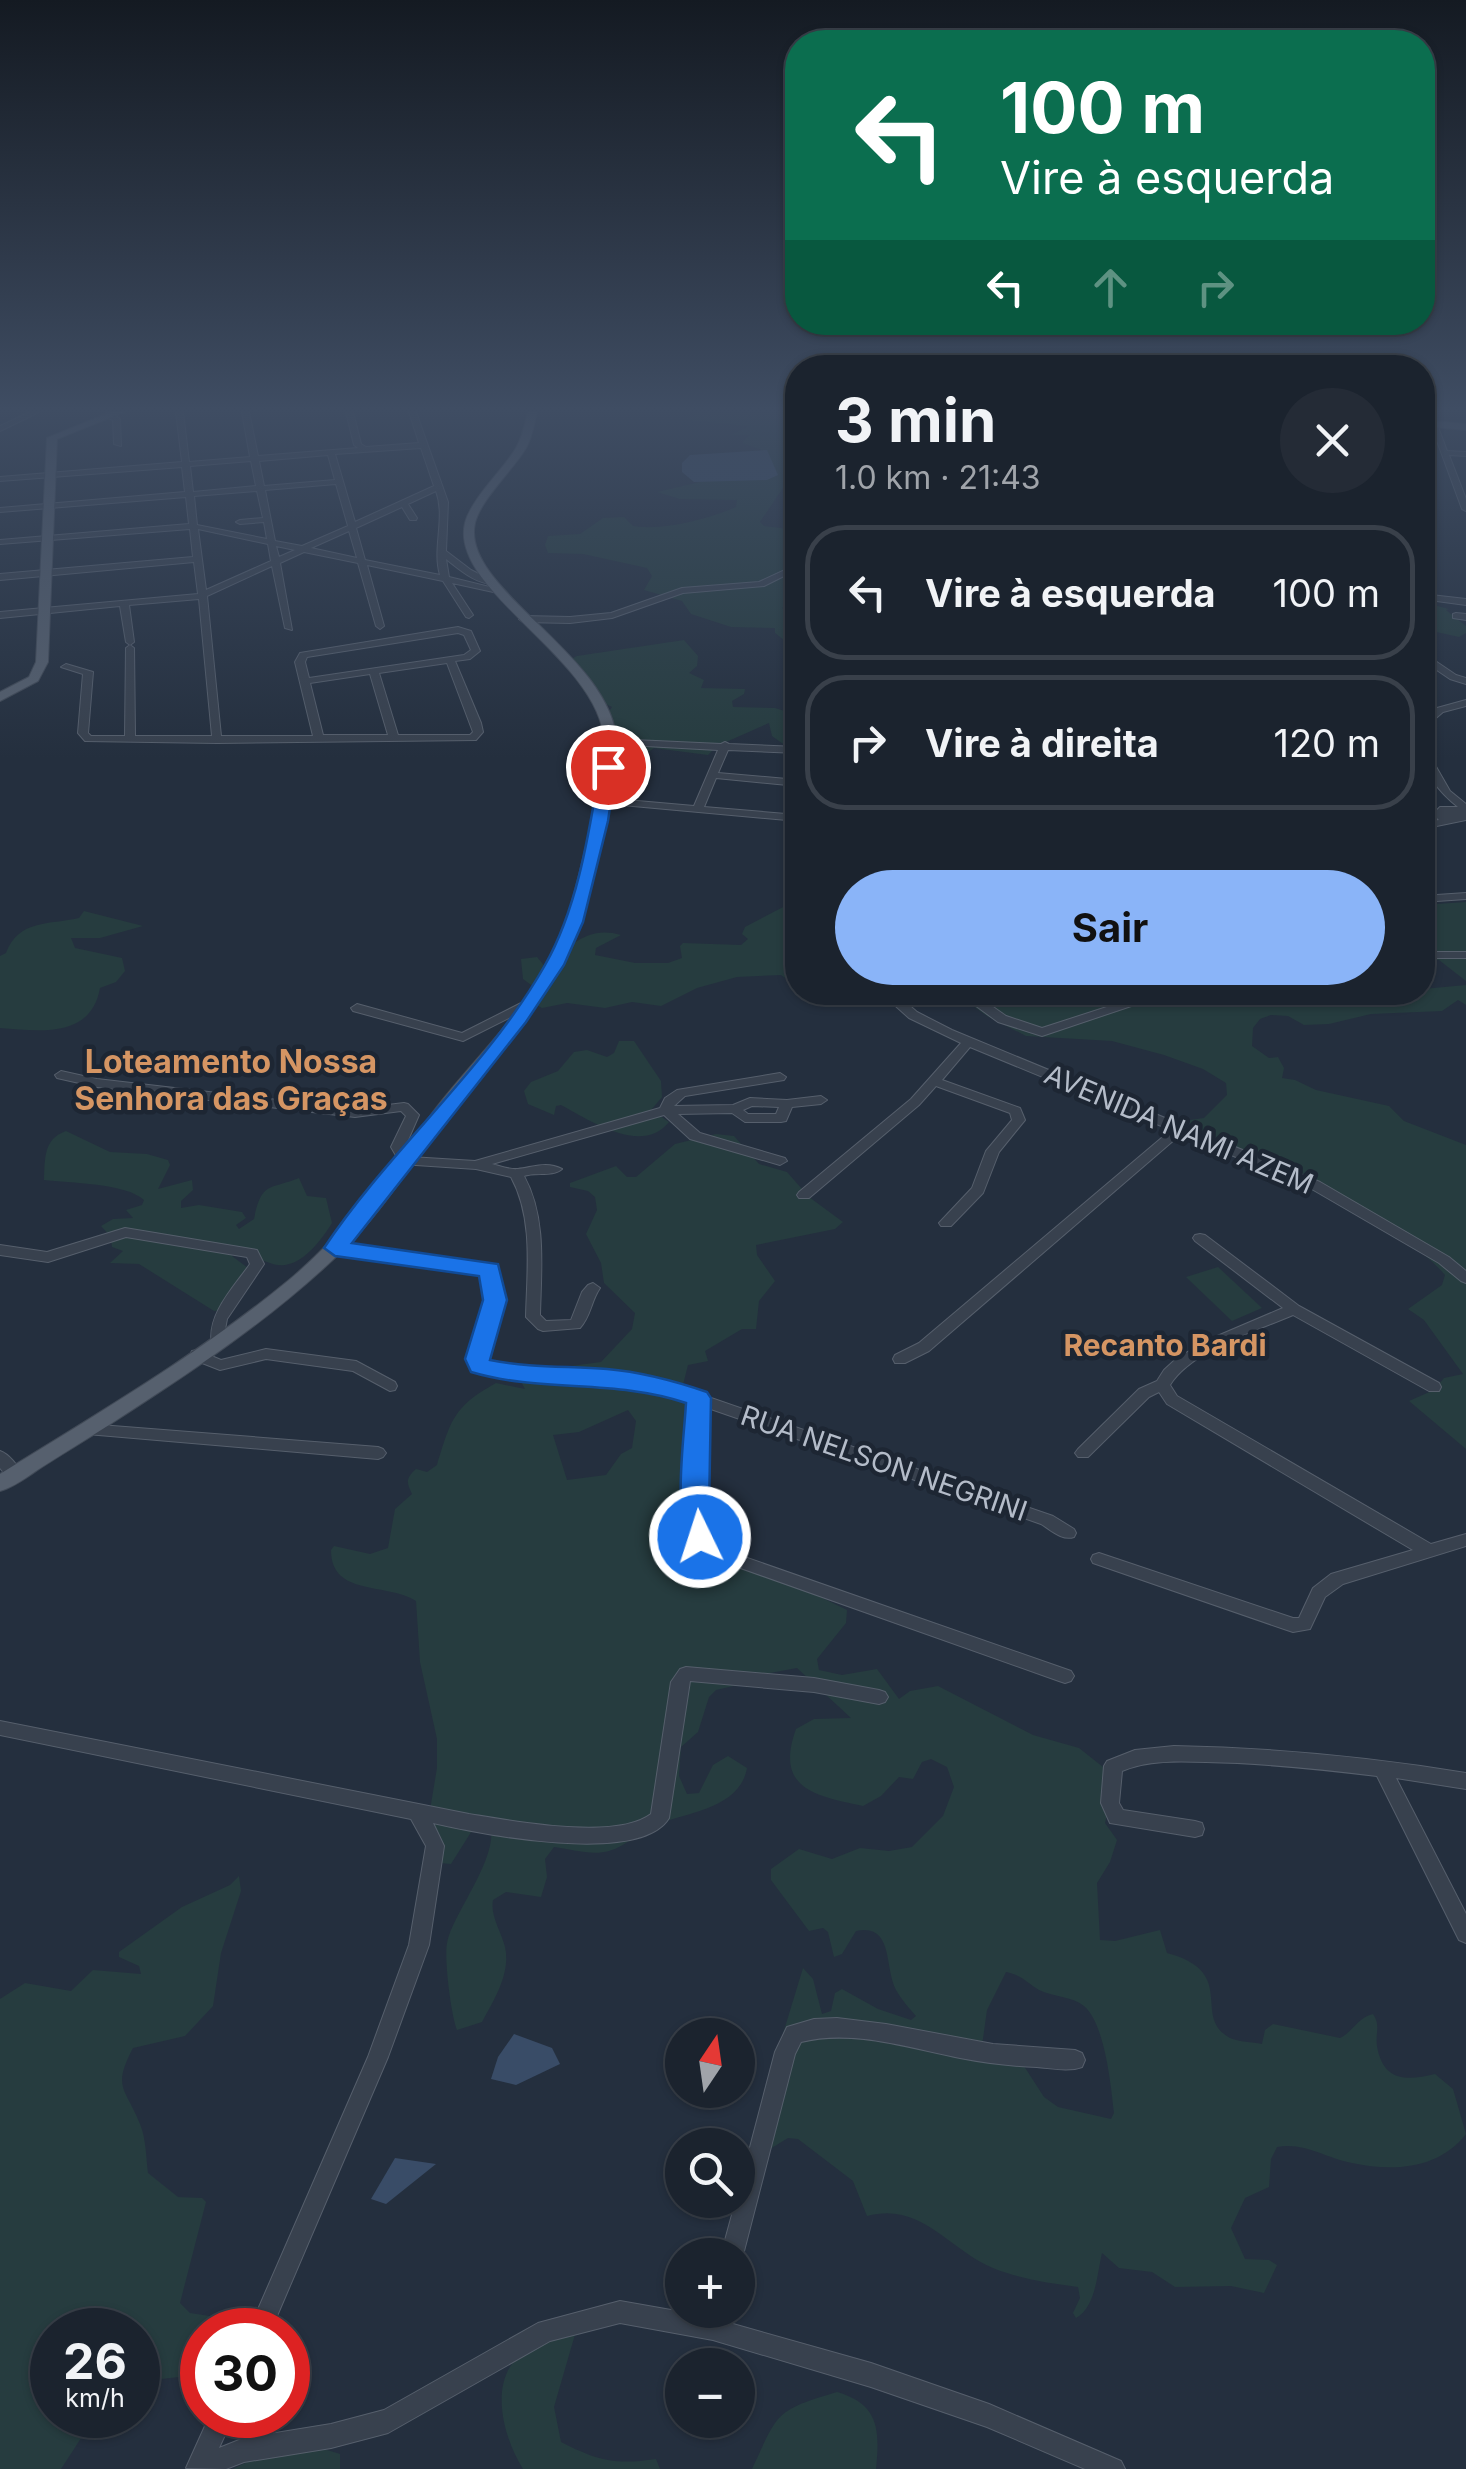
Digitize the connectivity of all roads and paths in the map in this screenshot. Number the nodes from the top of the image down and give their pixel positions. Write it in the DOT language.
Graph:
graph roads {
  1 [pos="49,527"];
  2 [pos="179,527"];
  3 [pos="194,527"];
  4 [pos="200,527"];
  5 [pos="266,527"];
  6 [pos="356,527"];
  7 [pos="444,527"];
  8 [pos="469,527"];
  9 [pos="350,530"];
  10 [pos="48,538"];
  11 [pos="269,541"];
  12 [pos="0,542"];
  13 [pos="304,550"];
  14 [pos="442,552"];
  15 [pos="198,559"];
  16 [pos="360,562"];
  17 [pos="273,564"];
  18 [pos="785,572"];
  19 [pos="48,573"];
  20 [pos="0,577"];
  21 [pos="447,580"];
  22 [pos="495,587"];
  23 [pos="202,596"];
  24 [pos="1435,598"];
  25 [pos="1466,602"];
  26 [pos="124,604"];
  27 [pos="45,612"];
  28 [pos="0,615"];
  29 [pos="469,615"];
  30 [pos="523,619"];
  31 [pos="380,626"];
  32 [pos="289,628"];
  33 [pos="450,660"];
  34 [pos="1435,664"];
  35 [pos="66,667"];
  36 [pos="374,671"];
  37 [pos="306,681"];
  38 [pos="1466,681"];
  39 [pos="0,698"];
  40 [pos="1466,703"];
  41 [pos="1435,715"];
  42 [pos="394,739"];
  43 [pos="130,740"];
  44 [pos="217,740"];
  45 [pos="319,740"];
  46 [pos="612,742"];
  47 [pos="725,745"];
  48 [pos="785,749"];
  49 [pos="1435,774"];
  50 [pos="713,775"];
  51 [pos="785,782"];
  52 [pos="1446,793"];
  53 [pos="626,803"];
  54 [pos="698,809"];
  55 [pos="1440,810"];
  56 [pos="1435,815"];
  57 [pos="785,817"];
  58 [pos="1459,818"];
  59 [pos="1466,896"];
  60 [pos="1435,898"];
  61 [pos="1466,954"];
  62 [pos="1435,955"];
  63 [pos="529,1003"];
  64 [pos="901,1005"];
  65 [pos="981,1005"];
  66 [pos="1126,1005"];
  67 [pos="357,1008"];
  68 [pos="968,1042"];
  69 [pos="61,1075"];
  70 [pos="780,1077"];
  71 [pos="934,1081"];
  72 [pos="739,1084"];
  73 [pos="821,1100"];
  74 [pos="740,1106"];
  75 [pos="666,1110"];
  76 [pos="1181,1128"];
  77 [pos="406,1161"];
  78 [pos="780,1161"];
  79 [pos="476,1165"];
  80 [pos="555,1169"];
  81 [pos="516,1174"];
  82 [pos="804,1195"];
  83 [pos="946,1223"];
  84 [pos="1200,1238"];
  85 [pos="335,1248"];
  86 [pos="0,1250"];
  87 [pos="1466,1278"];
  88 [pos="593,1288"];
  89 [pos="1294,1309"];
  90 [pos="217,1341"];
  91 [pos="197,1355"];
  92 [pos="900,1359"];
  93 [pos="1162,1385"];
  94 [pos="390,1386"];
  95 [pos="1434,1387"];
  96 [pos="698,1398"];
  97 [pos="88,1429"];
  98 [pos="378,1453"];
  99 [pos="1083,1453"];
  100 [pos="0,1458"];
  101 [pos="8,1480"];
  102 [pos="1068,1533"];
  103 [pos="1466,1540"];
  104 [pos="1429,1551"];
  105 [pos="1099,1559"];
  106 [pos="1065,1676"];
  107 [pos="879,1697"];
  108 [pos="0,1728"];
  109 [pos="1383,1770"];
  110 [pos="1466,1782"];
  111 [pos="417,1812"];
  112 [pos="1194,1829"];
  113 [pos="1466,1934"];
  114 [pos="1075,2060"];
  115 [pos="736,2238"];
  116 [pos="269,2308"];
  117 [pos="665,2315"];
  118 [pos="741,2328"];
  119 [pos="212,2438"];
  120 [pos="198,2468"];
  121 [pos="1113,2469"];
  1 -- 10 [label="main road"];
  2 -- 10 [label="street"];
  3 -- 15 [label="street"];
  4 -- 11 [label="street"];
  5 -- 11 [label="street"];
  6 -- 9 [label="street"];
  7 -- 14 [label="street"];
  8 -- 22 [label="main road"];
  9 -- 13 [label="street"];
  9 -- 16 [label="street"];
  10 -- 12 [label="street"];
  10 -- 19 [label="main road"];
  11 -- 13 [label="street"];
  11 -- 17 [label="street"];
  13 -- 16 [label="street"];
  13 -- 17 [label="street"];
  14 -- 21 [label="street"];
  14 -- 22 [label="street"];
  15 -- 19 [label="street"];
  15 -- 23 [label="street"];
  16 -- 21 [label="street"];
  16 -- 31 [label="street"];
  17 -- 23 [label="street"];
  17 -- 32 [label="street"];
  18 -- 30 [label="street"];
  19 -- 20 [label="street"];
  19 -- 27 [label="main road"];
  21 -- 22 [label="street"];
  21 -- 29 [label="street"];
  22 -- 30 [label="main road"];
  23 -- 26 [label="street"];
  23 -- 44 [label="street"];
  24 -- 25 [label="street"];
  26 -- 27 [label="street"];
  26 -- 43 [label="street"];
  27 -- 28 [label="street"];
  27 -- 39 [label="main road"];
  30 -- 46 [label="main road"];
  33 -- 36 [label="street"];
  33 -- 37 [label="street"];
  33 -- 42 [label="street"];
  34 -- 38 [label="street"];
  35 -- 43 [label="street"];
  36 -- 37 [label="street"];
  36 -- 42 [label="street"];
  37 -- 45 [label="street"];
  40 -- 41 [label="street"];
  42 -- 45 [label="street"];
  43 -- 44 [label="street"];
  44 -- 45 [label="street"];
  46 -- 47 [label="street"];
  46 -- 63 [label="main road"];
  47 -- 48 [label="street"];
  47 -- 50 [label="street"];
  49 -- 52 [label="street"];
  50 -- 51 [label="street"];
  50 -- 54 [label="street"];
  52 -- 55 [label="street"];
  52 -- 58 [label="street"];
  53 -- 54 [label="street"];
  54 -- 57 [label="street"];
  55 -- 56 [label="street"];
  55 -- 58 [label="street"];
  59 -- 60 [label="street"];
  61 -- 62 [label="street"];
  63 -- 67 [label="street"];
  63 -- 77 [label="main road"];
  64 -- 68 [label="street, AVENIDA NAMI AZEM"];
  65 -- 66 [label="street"];
  68 -- 71 [label="street"];
  68 -- 76 [label="street, AVENIDA NAMI AZEM"];
  69 -- 77 [label="street"];
  70 -- 72 [label="street"];
  71 -- 82 [label="street"];
  71 -- 83 [label="street"];
  72 -- 74 [label="street"];
  72 -- 75 [label="street"];
  73 -- 74 [label="street"];
  74 -- 75 [label="street"];
  75 -- 78 [label="street"];
  75 -- 79 [label="street"];
  76 -- 87 [label="street, AVENIDA NAMI AZEM"];
  76 -- 92 [label="street"];
  77 -- 79 [label="street"];
  77 -- 85 [label="main road"];
  79 -- 81 [label="street"];
  80 -- 81 [label="street"];
  81 -- 88 [label="street"];
  84 -- 89 [label="street"];
  85 -- 90 [label="main road"];
  85 -- 96 [label="street, RUA NELSON NEGRINI"];
  86 -- 90 [label="street"];
  89 -- 93 [label="street"];
  89 -- 95 [label="street"];
  90 -- 91 [label="main road"];
  91 -- 94 [label="street"];
  91 -- 97 [label="main road"];
  93 -- 99 [label="street"];
  93 -- 104 [label="street"];
  96 -- 102 [label="street, RUA NELSON NEGRINI"];
  96 -- 106 [label="street"];
  97 -- 98 [label="street"];
  97 -- 101 [label="main road"];
  100 -- 101 [label="street"];
  103 -- 104 [label="street"];
  104 -- 105 [label="street"];
  107 -- 111 [label="street"];
  108 -- 111 [label="street"];
  109 -- 110 [label="street"];
  109 -- 112 [label="street"];
  109 -- 113 [label="street"];
  111 -- 116 [label="street"];
  114 -- 115 [label="street"];
  117 -- 120 [label="street"];
  118 -- 121 [label="street"];
  119 -- 120 [label="street"];
}
